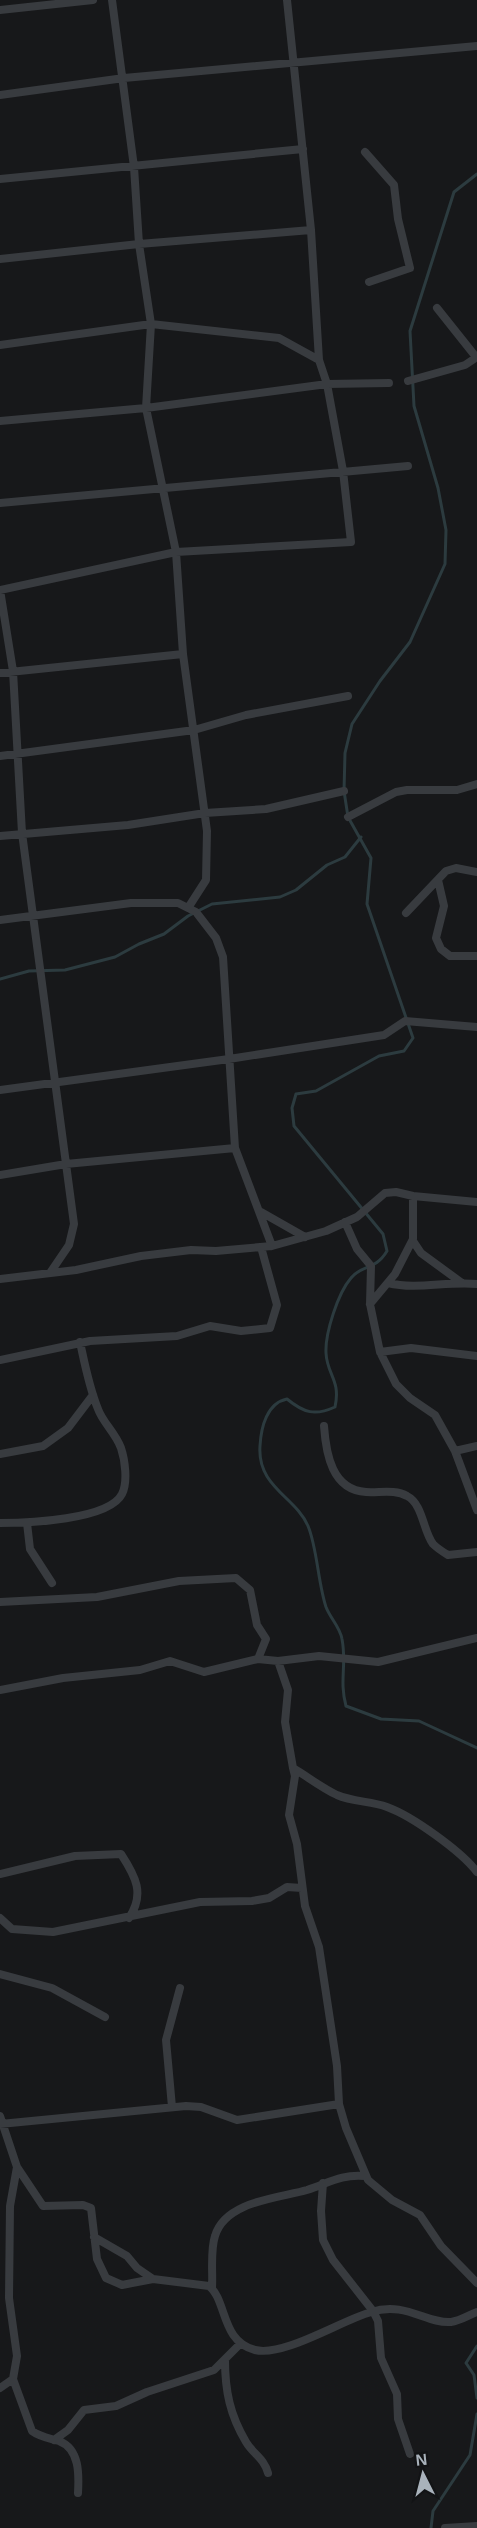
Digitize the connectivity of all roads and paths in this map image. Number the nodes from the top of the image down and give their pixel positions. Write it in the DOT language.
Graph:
graph roads {
  1 [pos="93,0"];
  2 [pos="112,0"];
  3 [pos="287,0"];
  4 [pos="0,10"];
  5 [pos="477,46"];
  6 [pos="294,64"];
  7 [pos="124,78"];
  8 [pos="0,95"];
  9 [pos="303,149"];
  10 [pos="365,153"];
  11 [pos="134,167"];
  12 [pos="0,179"];
  13 [pos="311,230"];
  14 [pos="139,244"];
  15 [pos="0,260"];
  16 [pos="369,282"];
  17 [pos="437,308"];
  18 [pos="151,324"];
  19 [pos="0,345"];
  20 [pos="476,357"];
  21 [pos="319,360"];
  22 [pos="408,381"];
  23 [pos="389,383"];
  24 [pos="327,384"];
  25 [pos="146,408"];
  26 [pos="0,421"];
  27 [pos="408,466"];
  28 [pos="343,471"];
  29 [pos="163,487"];
  30 [pos="0,503"];
  31 [pos="176,552"];
  32 [pos="0,590"];
  33 [pos="183,654"];
  34 [pos="13,671"];
  35 [pos="0,673"];
  36 [pos="348,696"];
  37 [pos="194,730"];
  38 [pos="17,755"];
  39 [pos="0,756"];
  40 [pos="477,784"];
  41 [pos="344,791"];
  42 [pos="205,813"];
  43 [pos="348,817"];
  44 [pos="22,833"];
  45 [pos="0,836"];
  46 [pos="477,872"];
  47 [pos="438,880"];
  48 [pos="188,908"];
  49 [pos="406,913"];
  50 [pos="33,916"];
  51 [pos="0,920"];
  52 [pos="477,956"];
  53 [pos="477,1028"];
  54 [pos="229,1059"];
  55 [pos="55,1083"];
  56 [pos="0,1090"];
  57 [pos="235,1148"];
  58 [pos="66,1164"];
  59 [pos="0,1175"];
  60 [pos="413,1197"];
  61 [pos="477,1202"];
  62 [pos="261,1212"];
  63 [pos="345,1222"];
  64 [pos="305,1237"];
  65 [pos="413,1241"];
  66 [pos="272,1246"];
  67 [pos="261,1247"];
  68 [pos="50,1273"];
  69 [pos="0,1279"];
  70 [pos="388,1282"];
  71 [pos="462,1283"];
  72 [pos="477,1284"];
  73 [pos="370,1304"];
  74 [pos="80,1342"];
  75 [pos="380,1352"];
  76 [pos="477,1356"];
  77 [pos="0,1360"];
  78 [pos="93,1395"];
  79 [pos="324,1426"];
  80 [pos="477,1446"];
  81 [pos="455,1451"];
  82 [pos="0,1454"];
  83 [pos="477,1510"];
  84 [pos="27,1522"];
  85 [pos="0,1523"];
  86 [pos="477,1552"];
  87 [pos="52,1583"];
  88 [pos="0,1602"];
  89 [pos="477,1638"];
  90 [pos="258,1659"];
  91 [pos="278,1661"];
  92 [pos="0,1690"];
  93 [pos="293,1768"];
  94 [pos="477,1872"];
  95 [pos="0,1874"];
  96 [pos="302,1888"];
  97 [pos="0,1918"];
  98 [pos="129,1918"];
  99 [pos="0,1974"];
  100 [pos="180,1988"];
  101 [pos="105,2017"];
  102 [pos="339,2104"];
  103 [pos="172,2107"];
  104 [pos="1,2121"];
  105 [pos="358,2158"];
  106 [pos="17,2167"];
  107 [pos="347,2174"];
  108 [pos="365,2176"];
  109 [pos="323,2183"];
  110 [pos="94,2237"];
  111 [pos="153,2279"];
  112 [pos="477,2283"];
  113 [pos="212,2288"];
  114 [pos="373,2311"];
  115 [pos="477,2312"];
  116 [pos="241,2343"];
  117 [pos="225,2360"];
  118 [pos="13,2379"];
  119 [pos="0,2388"];
  120 [pos="54,2439"];
  121 [pos="410,2454"];
  122 [pos="268,2473"];
  123 [pos="78,2493"];
  124 [pos="477,2526"];
  125 [pos="445,2528"];
  1 -- 4 [label="street"];
  2 -- 7 [label="street"];
  3 -- 6 [label="street"];
  5 -- 6 [label="street"];
  6 -- 7 [label="street"];
  6 -- 9 [label="street"];
  7 -- 8 [label="street"];
  7 -- 11 [label="street"];
  9 -- 11 [label="street"];
  9 -- 13 [label="street"];
  10 -- 16 [label="street"];
  11 -- 12 [label="street"];
  11 -- 14 [label="street"];
  13 -- 14 [label="street"];
  13 -- 21 [label="street"];
  14 -- 15 [label="street"];
  14 -- 18 [label="street"];
  17 -- 20 [label="street"];
  18 -- 19 [label="street"];
  18 -- 21 [label="street"];
  18 -- 25 [label="street"];
  20 -- 22 [label="street"];
  21 -- 24 [label="street"];
  23 -- 24 [label="street"];
  24 -- 25 [label="street"];
  24 -- 28 [label="street"];
  25 -- 26 [label="street"];
  25 -- 29 [label="street"];
  27 -- 28 [label="street"];
  28 -- 29 [label="street"];
  28 -- 31 [label="street"];
  29 -- 30 [label="street"];
  29 -- 31 [label="street"];
  31 -- 32 [label="street"];
  31 -- 33 [label="street"];
  32 -- 34 [label="street"];
  33 -- 34 [label="street"];
  33 -- 37 [label="street"];
  34 -- 35 [label="street"];
  34 -- 38 [label="street"];
  36 -- 37 [label="street"];
  37 -- 38 [label="street"];
  37 -- 42 [label="street"];
  38 -- 39 [label="street"];
  38 -- 44 [label="street"];
  40 -- 43 [label="street"];
  41 -- 42 [label="street"];
  42 -- 44 [label="street"];
  42 -- 48 [label="street"];
  44 -- 45 [label="street"];
  44 -- 50 [label="street"];
  46 -- 47 [label="street"];
  47 -- 49 [label="street"];
  47 -- 52 [label="street"];
  48 -- 50 [label="street"];
  48 -- 54 [label="street"];
  50 -- 51 [label="street"];
  50 -- 55 [label="street"];
  53 -- 54 [label="street"];
  54 -- 55 [label="street"];
  54 -- 57 [label="street"];
  55 -- 56 [label="street"];
  55 -- 58 [label="street"];
  57 -- 58 [label="street"];
  57 -- 62 [label="street"];
  58 -- 59 [label="street"];
  58 -- 68 [label="street"];
  60 -- 61 [label="street"];
  60 -- 63 [label="street"];
  60 -- 65 [label="street"];
  62 -- 64 [label="street"];
  62 -- 66 [label="street"];
  63 -- 64 [label="street"];
  63 -- 73 [label="street"];
  64 -- 66 [label="street"];
  65 -- 70 [label="street"];
  65 -- 71 [label="street"];
  66 -- 67 [label="street"];
  67 -- 68 [label="street"];
  67 -- 74 [label="street"];
  68 -- 69 [label="street"];
  70 -- 71 [label="street"];
  70 -- 73 [label="street"];
  71 -- 72 [label="street"];
  73 -- 75 [label="street"];
  74 -- 77 [label="street"];
  74 -- 78 [label="street"];
  75 -- 76 [label="street"];
  75 -- 81 [label="street"];
  78 -- 82 [label="street"];
  78 -- 84 [label="street"];
  79 -- 86 [label="street"];
  80 -- 81 [label="street"];
  81 -- 83 [label="street"];
  84 -- 85 [label="street"];
  84 -- 87 [label="street"];
  88 -- 90 [label="street"];
  89 -- 91 [label="street"];
  90 -- 91 [label="street"];
  90 -- 92 [label="street"];
  91 -- 93 [label="street"];
  93 -- 94 [label="street"];
  93 -- 96 [label="street"];
  95 -- 98 [label="street"];
  96 -- 98 [label="street"];
  96 -- 102 [label="street"];
  97 -- 98 [label="street"];
  99 -- 101 [label="street"];
  100 -- 103 [label="street"];
  102 -- 103 [label="street"];
  102 -- 105 [label="street"];
  103 -- 104 [label="street"];
  104 -- 106 [label="street"];
  105 -- 107 [label="street"];
  105 -- 108 [label="street"];
  106 -- 110 [label="street"];
  106 -- 118 [label="street"];
  107 -- 108 [label="street"];
  107 -- 109 [label="street"];
  108 -- 112 [label="street"];
  109 -- 113 [label="street"];
  109 -- 114 [label="street"];
  110 -- 111 [label="street"];
  110 -- 111 [label="street"];
  111 -- 113 [label="street"];
  113 -- 116 [label="street"];
  114 -- 115 [label="street"];
  114 -- 116 [label="street"];
  114 -- 121 [label="street"];
  116 -- 117 [label="street"];
  117 -- 120 [label="street"];
  117 -- 122 [label="street"];
  118 -- 119 [label="street"];
  118 -- 120 [label="street"];
  120 -- 123 [label="street"];
  124 -- 125 [label="street"];
}
